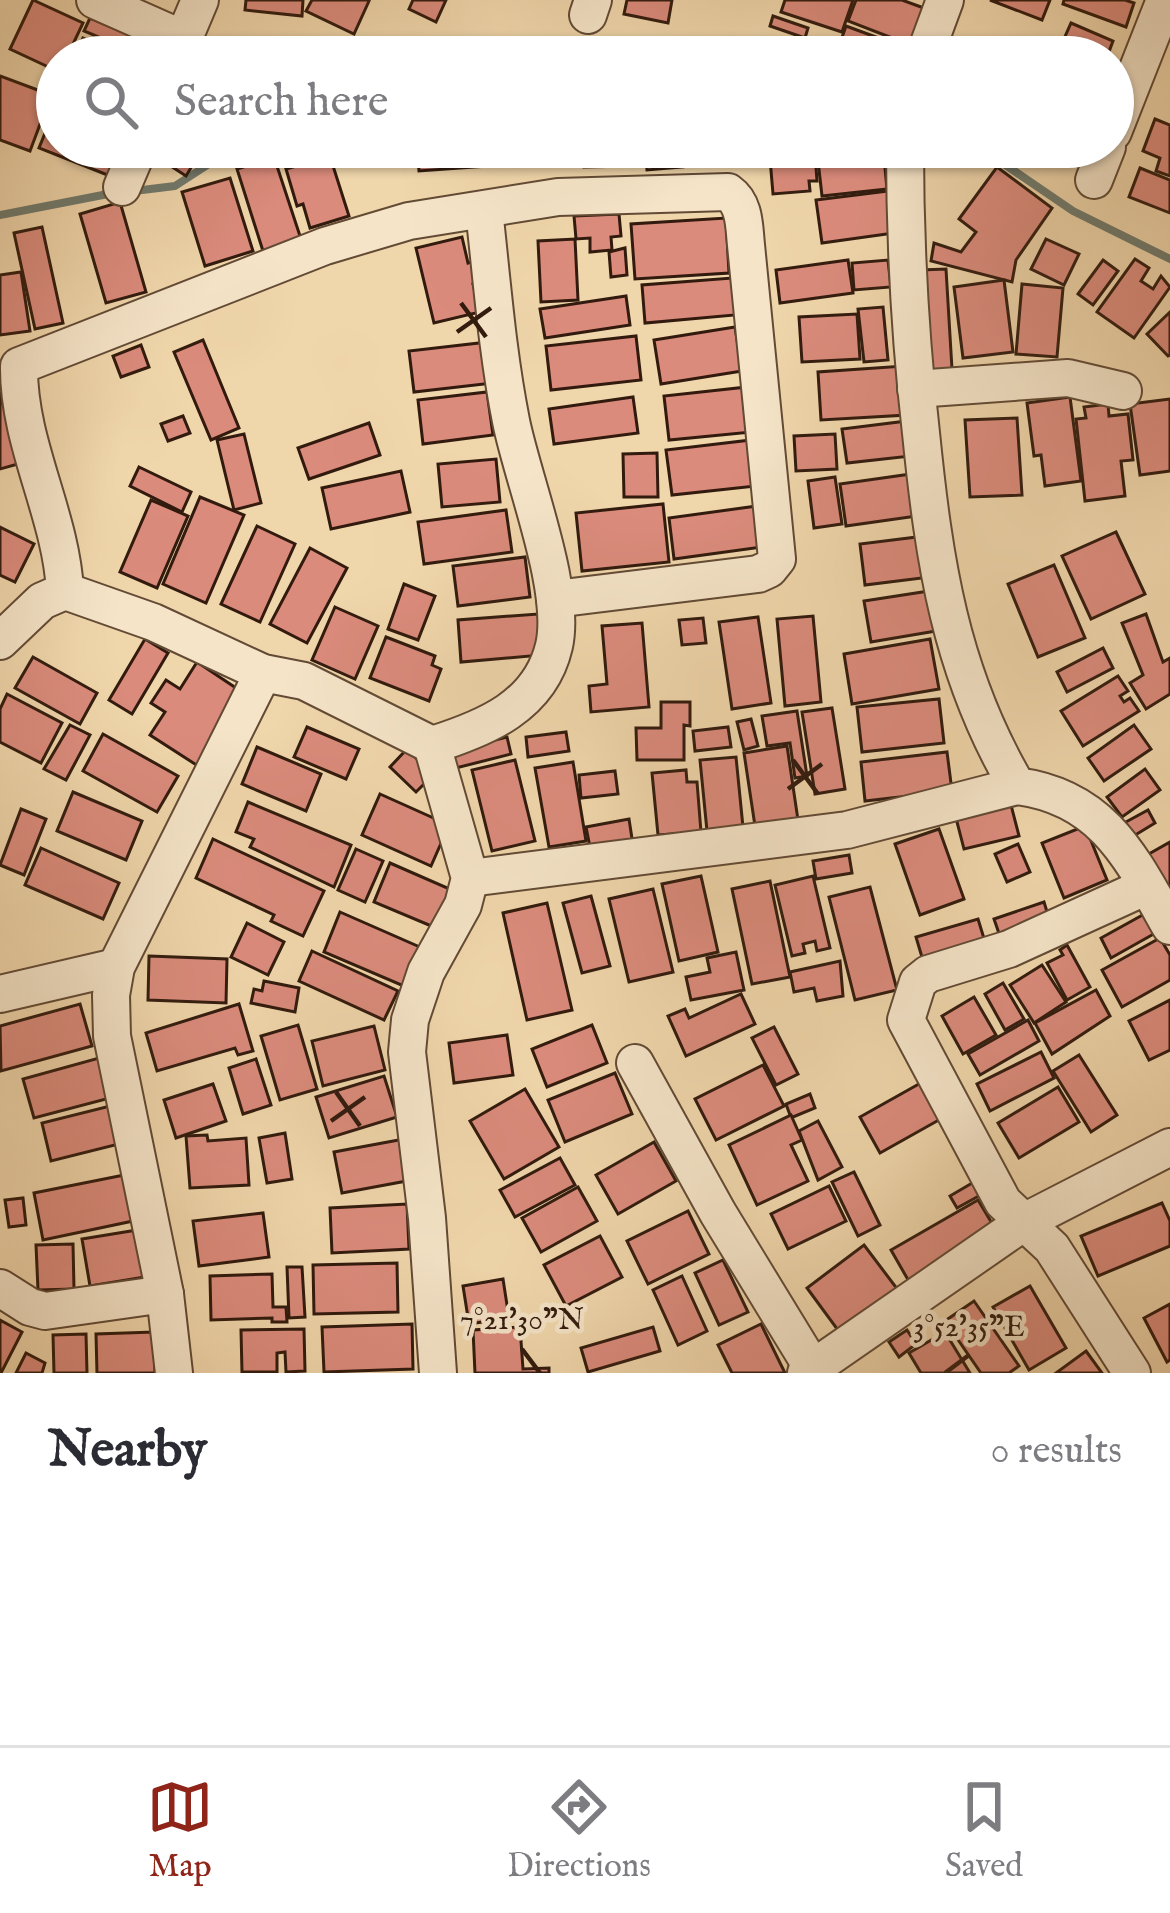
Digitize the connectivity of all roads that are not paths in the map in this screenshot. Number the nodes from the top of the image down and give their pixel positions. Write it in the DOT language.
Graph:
graph roads {
  1 [pos="95,0"];
  2 [pos="200,0"];
  3 [pos="945,0"];
  4 [pos="1165,0"];
  5 [pos="159,36"];
  6 [pos="185,36"];
  7 [pos="932,36"];
  8 [pos="1134,79"];
  9 [pos="130,168"];
  10 [pos="905,168"];
  11 [pos="122,187"];
  12 [pos="484,210"];
  13 [pos="9,366"];
  14 [pos="916,389"];
  15 [pos="1123,391"];
  16 [pos="65,591"];
  17 [pos="555,599"];
  18 [pos="0,640"];
  19 [pos="263,674"];
  20 [pos="432,745"];
  21 [pos="1017,786"];
  22 [pos="470,878"];
  23 [pos="1148,886"];
  24 [pos="1170,926"];
  25 [pos="116,967"];
  26 [pos="0,994"];
  27 [pos="635,1063"];
  28 [pos="1170,1147"];
  29 [pos="1024,1222"];
  30 [pos="0,1288"];
  31 [pos="165,1294"];
  32 [pos="809,1370"];
  33 [pos="174,1373"];
  34 [pos="438,1373"];
  35 [pos="1132,1373"];
  1 -- 5 [label="street"];
  2 -- 6 [label="street"];
  3 -- 7 [label="street"];
  4 -- 8 [label="street"];
  9 -- 11 [label="street"];
  10 -- 14 [label="street"];
  12 -- 13 [label="street"];
  12 -- 17 [label="street"];
  12 -- 17 [label="street"];
  13 -- 16 [label="street"];
  14 -- 15 [label="street"];
  14 -- 21 [label="street"];
  16 -- 18 [label="street"];
  16 -- 19 [label="street"];
  17 -- 20 [label="street"];
  19 -- 20 [label="street"];
  19 -- 25 [label="street"];
  20 -- 22 [label="street"];
  21 -- 22 [label="street"];
  21 -- 23 [label="street"];
  22 -- 34 [label="street"];
  23 -- 24 [label="street"];
  23 -- 29 [label="street"];
  25 -- 26 [label="street"];
  25 -- 31 [label="street"];
  27 -- 32 [label="street"];
  28 -- 29 [label="street"];
  29 -- 32 [label="street"];
  29 -- 35 [label="street"];
  30 -- 31 [label="street"];
  31 -- 33 [label="street"];
}
